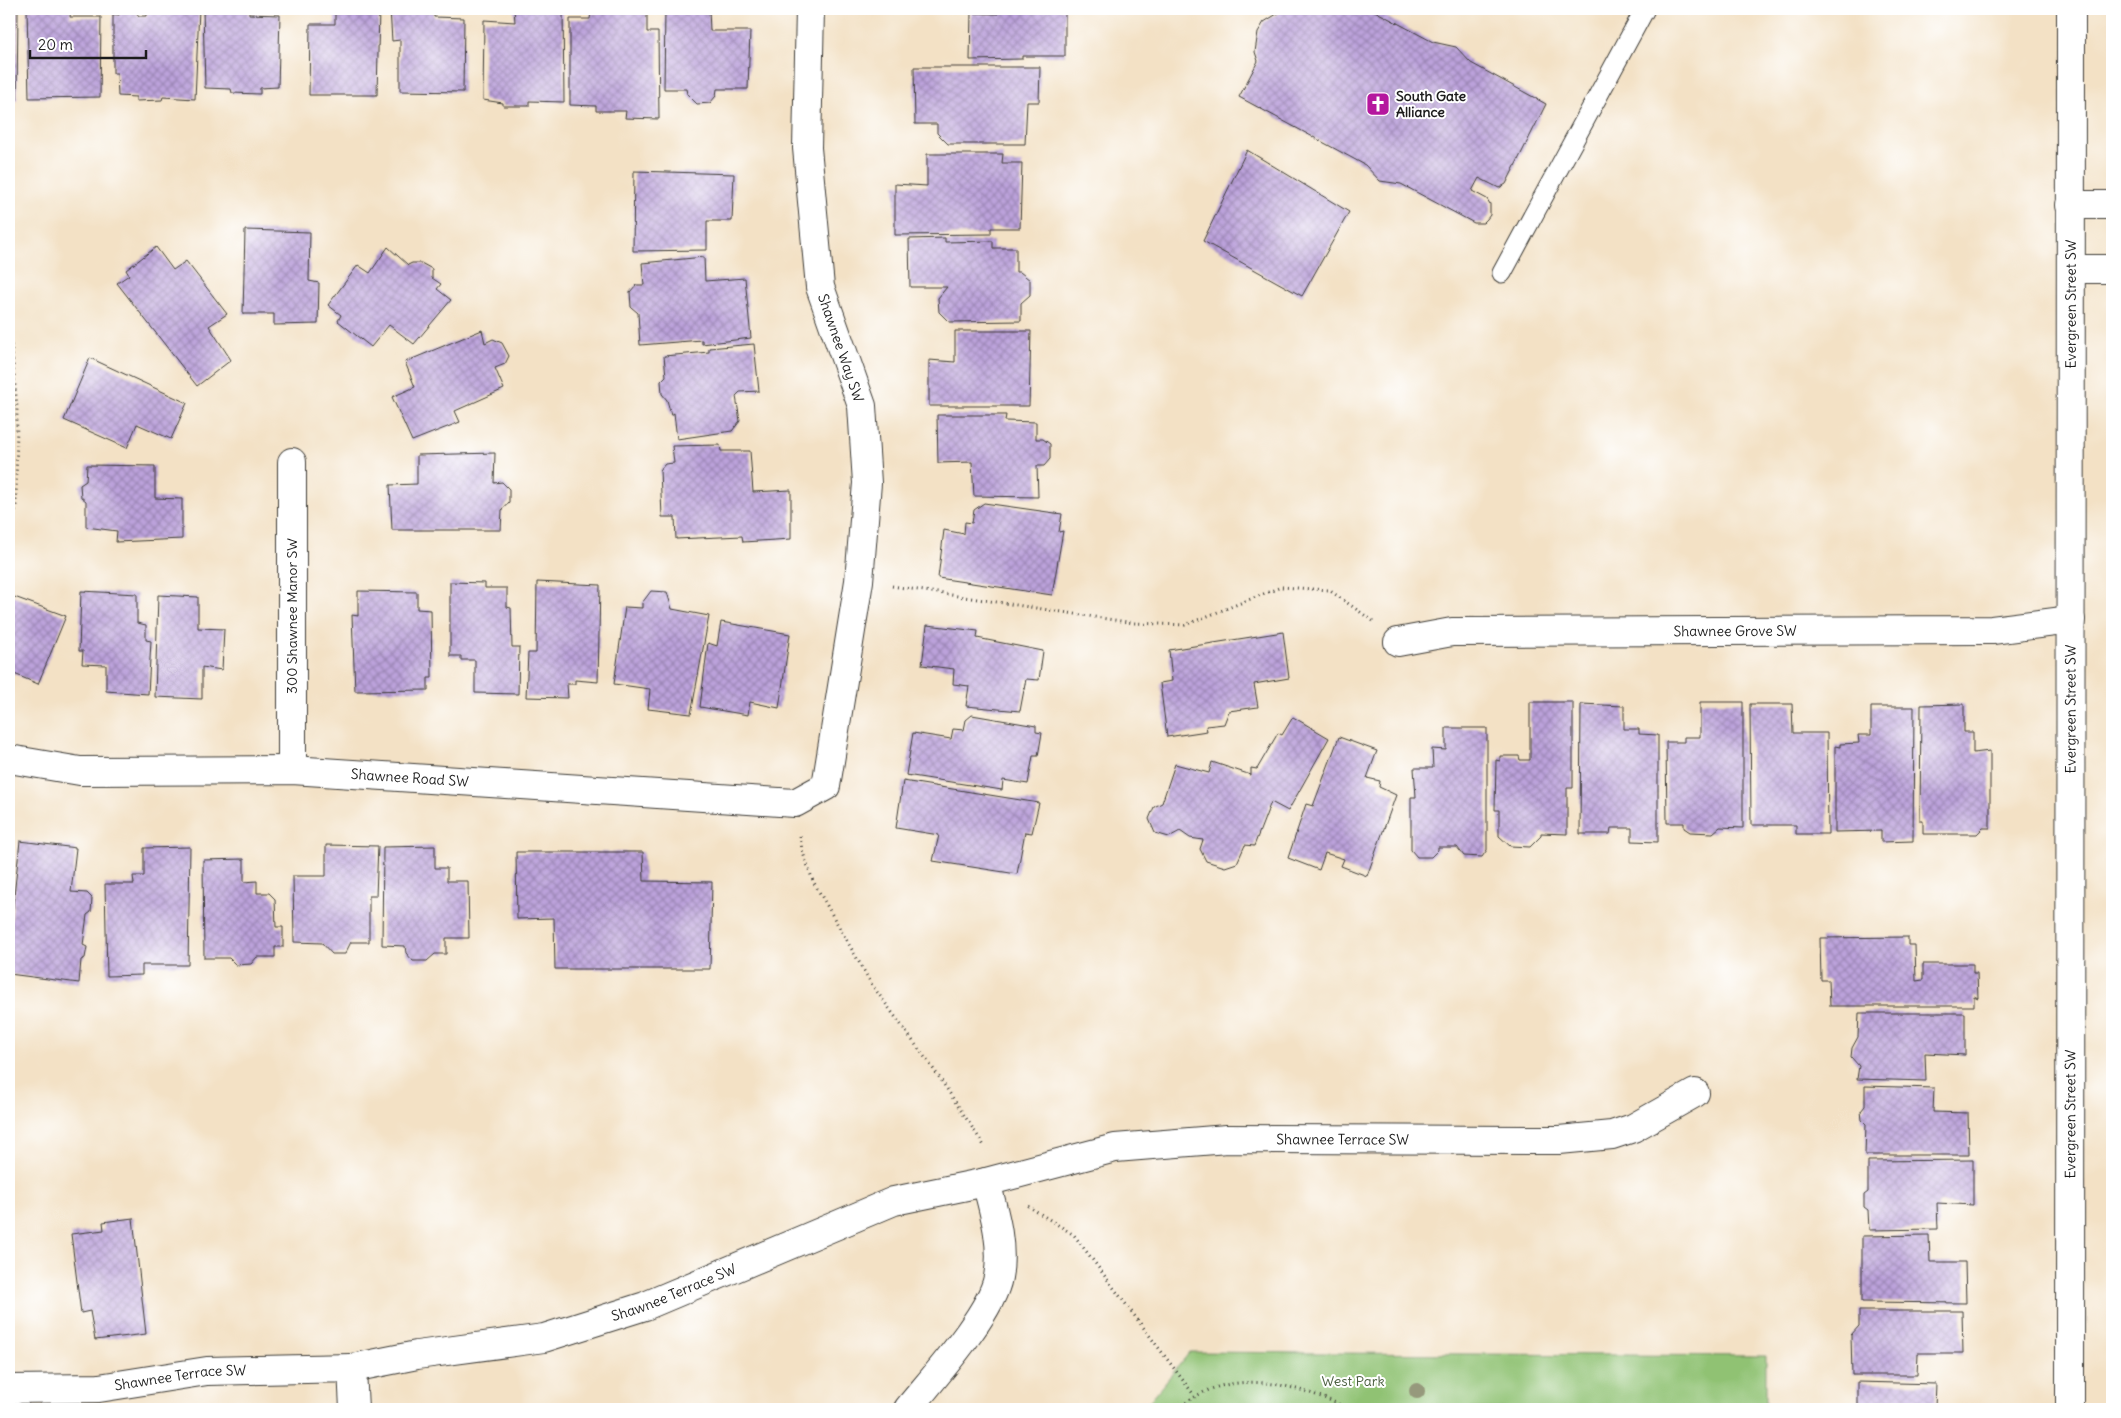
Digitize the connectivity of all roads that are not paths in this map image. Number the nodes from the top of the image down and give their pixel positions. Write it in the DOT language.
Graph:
graph roads {
  1 [pos="810,9"];
  2 [pos="1645,9"];
  3 [pos="2072,9"];
  4 [pos="2070,204"];
  5 [pos="2112,205"];
  6 [pos="2071,269"];
  7 [pos="2112,269"];
  8 [pos="1502,273"];
  9 [pos="292,462"];
  10 [pos="2071,620"];
  11 [pos="1398,642"];
  12 [pos="9,759"];
  13 [pos="292,770"];
  14 [pos="803,799"];
  15 [pos="1695,1093"];
  16 [pos="996,1179"];
  17 [pos="352,1368"];
  18 [pos="9,1389"];
  19 [pos="354,1409"];
  20 [pos="908,1409"];
  21 [pos="2070,1409"];
  1 -- 14 [label="street, Shawnee Way SW"];
  2 -- 8 [label="lane"];
  3 -- 4 [label="street, Evergreen Street SW"];
  4 -- 5 [label="street"];
  4 -- 6 [label="street, Evergreen Street SW"];
  6 -- 7 [label="street"];
  6 -- 10 [label="street, Evergreen Street SW"];
  9 -- 13 [label="street, 300 Shawnee Manor SW"];
  10 -- 11 [label="street, Shawnee Grove SW"];
  10 -- 21 [label="street, Evergreen Street SW"];
  12 -- 13 [label="street, Shawnee Road SW"];
  13 -- 14 [label="street, Shawnee Road SW"];
  15 -- 16 [label="street, Shawnee Terrace SW"];
  16 -- 17 [label="street, Shawnee Terrace SW"];
  16 -- 20 [label="street"];
  17 -- 18 [label="street, Shawnee Terrace SW"];
  17 -- 19 [label="street"];
}
